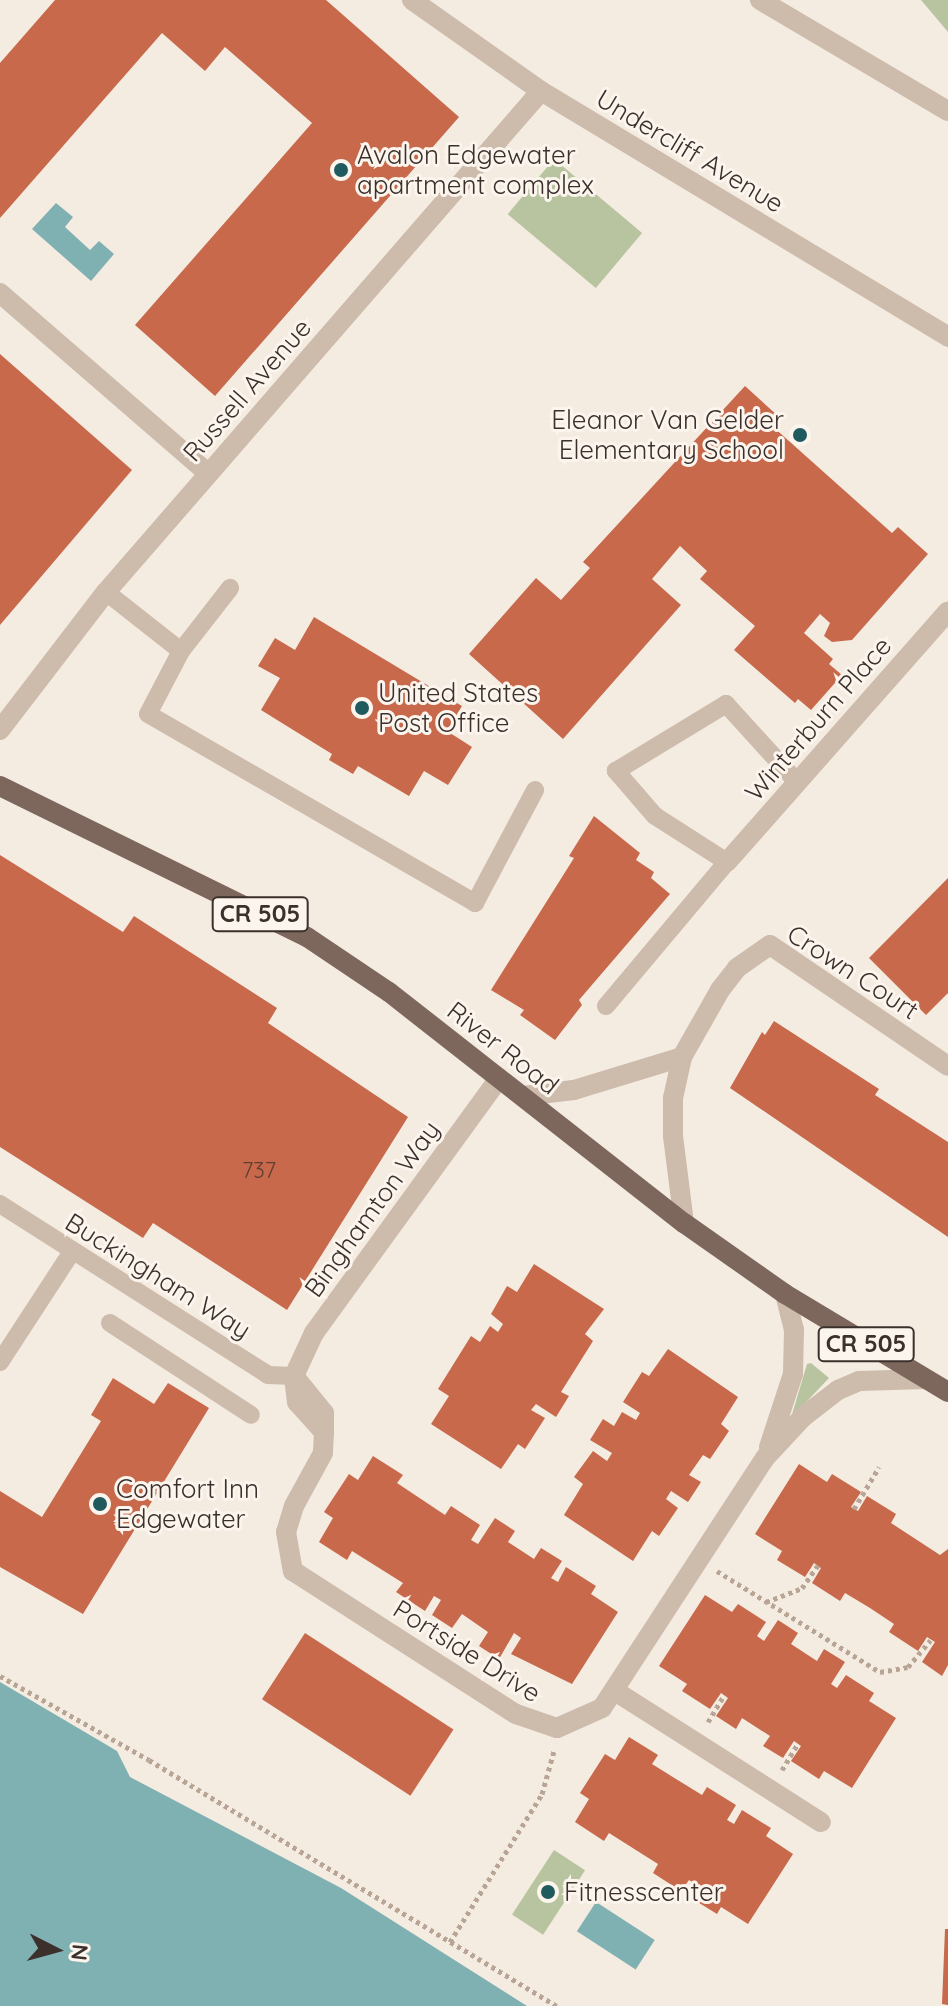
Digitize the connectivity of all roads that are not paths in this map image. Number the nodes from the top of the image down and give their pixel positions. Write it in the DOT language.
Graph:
graph roads {
  1 [pos="412,0"];
  2 [pos="760,0"];
  3 [pos="541,91"];
  4 [pos="948,111"];
  5 [pos="0,293"];
  6 [pos="948,337"];
  7 [pos="209,474"];
  8 [pos="230,588"];
  9 [pos="106,592"];
  10 [pos="948,611"];
  11 [pos="181,651"];
  12 [pos="0,730"];
  13 [pos="797,782"];
  14 [pos="0,786"];
  15 [pos="535,790"];
  16 [pos="727,862"];
  17 [pos="606,1006"];
  18 [pos="682,1057"];
  19 [pos="948,1066"];
  20 [pos="499,1078"];
  21 [pos="523,1096"];
  22 [pos="0,1204"];
  23 [pos="684,1223"];
  24 [pos="71,1253"];
  25 [pos="785,1294"];
  26 [pos="110,1323"];
  27 [pos="0,1362"];
  28 [pos="294,1376"];
  29 [pos="925,1379"];
  30 [pos="948,1392"];
  31 [pos="251,1415"];
  32 [pos="765,1458"];
  33 [pos="615,1691"];
  34 [pos="821,1822"];
  1 -- 3 [label="street, Undercliff Avenue"];
  2 -- 4 [label="street"];
  3 -- 6 [label="street, Undercliff Avenue"];
  3 -- 7 [label="street, Russell Avenue"];
  5 -- 7 [label="street"];
  7 -- 9 [label="street, Russell Avenue"];
  8 -- 11 [label="lane"];
  9 -- 11 [label="lane"];
  9 -- 12 [label="street, Russell Avenue"];
  10 -- 13 [label="street, Winterburn Place"];
  11 -- 15 [label="lane"];
  13 -- 16 [label="street, Winterburn Place"];
  13 -- 16 [label="lane"];
  14 -- 20 [label="main road, River Road / CR 505"];
  16 -- 17 [label="lane"];
  18 -- 19 [label="street, Crown Court"];
  18 -- 21 [label="street"];
  18 -- 23 [label="street, Crown Court"];
  20 -- 21 [label="main road, River Road / CR 505"];
  20 -- 28 [label="street, Binghamton Way"];
  21 -- 23 [label="main road, River Road / CR 505"];
  22 -- 24 [label="lane, Buckingham Way"];
  23 -- 25 [label="main road, River Road / CR 505"];
  24 -- 27 [label="lane"];
  24 -- 28 [label="lane, Buckingham Way"];
  25 -- 29 [label="main road, River Road / CR 505"];
  25 -- 32 [label="street, Portside Drive"];
  26 -- 31 [label="lane"];
  28 -- 33 [label="street, Portside Drive"];
  29 -- 30 [label="main road, River Road / CR 505"];
  29 -- 32 [label="street, Portside Drive"];
  32 -- 33 [label="street, Portside Drive"];
  33 -- 34 [label="street"];
}
